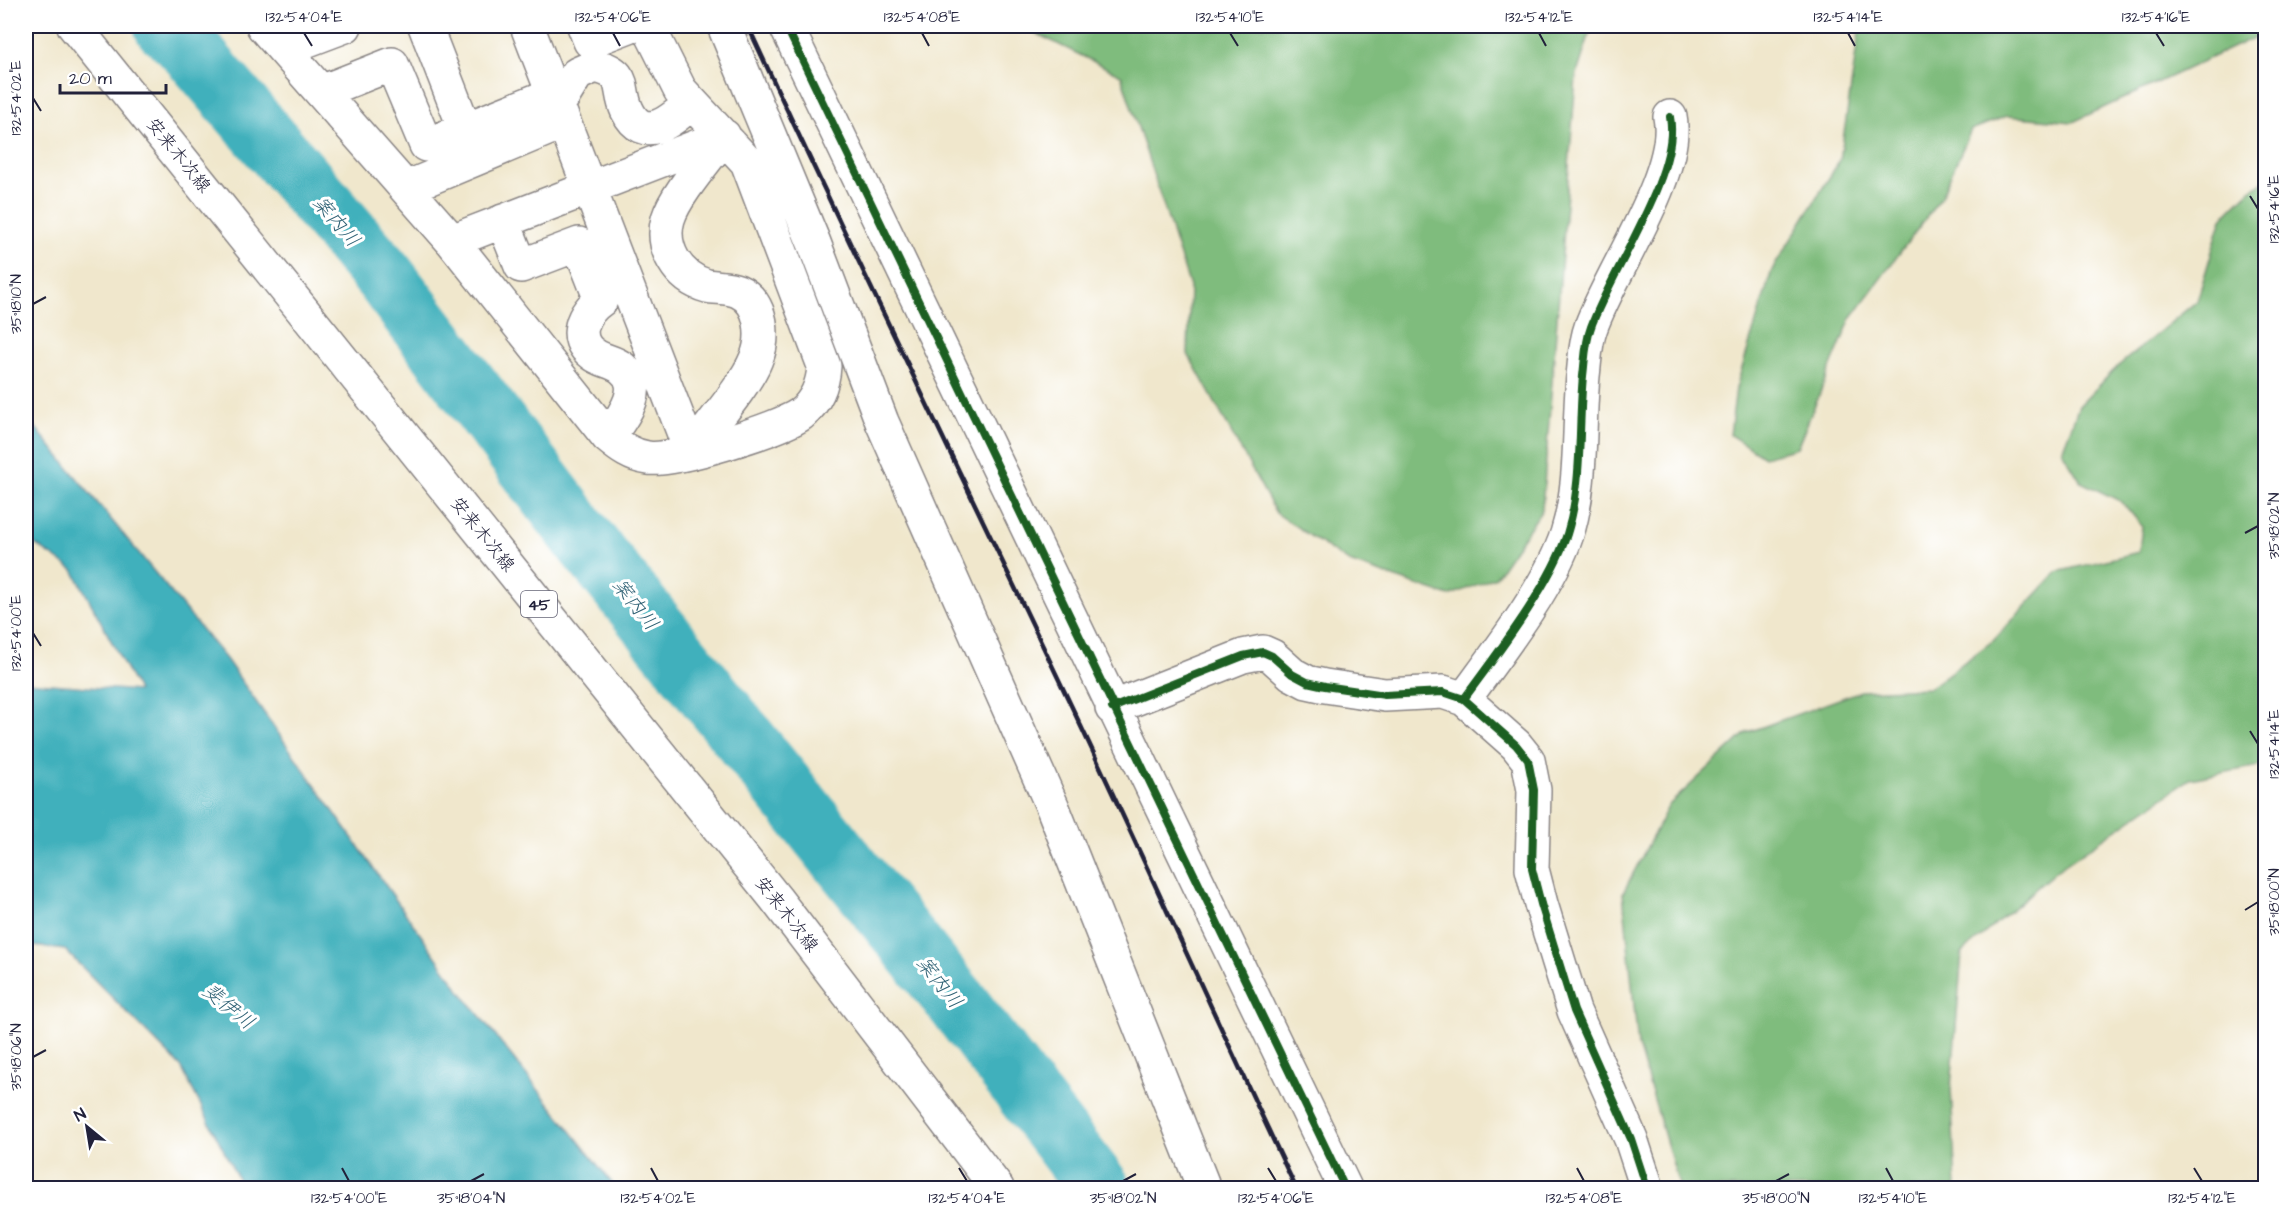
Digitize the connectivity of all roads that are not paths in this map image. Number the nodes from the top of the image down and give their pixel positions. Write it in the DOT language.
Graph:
graph roads {
  1 [pos="74,26"];
  2 [pos="345,26"];
  3 [pos="425,26"];
  4 [pos="527,26"];
  5 [pos="584,26"];
  6 [pos="629,26"];
  7 [pos="648,26"];
  8 [pos="724,26"];
  9 [pos="786,26"];
  10 [pos="274,37"];
  11 [pos="321,92"];
  12 [pos="692,104"];
  13 [pos="558,107"];
  14 [pos="1670,117"];
  15 [pos="465,129"];
  16 [pos="724,136"];
  17 [pos="406,188"];
  18 [pos="589,188"];
  19 [pos="503,221"];
  20 [pos="452,241"];
  21 [pos="608,437"];
  22 [pos="691,452"];
  23 [pos="1464,699"];
  24 [pos="1112,708"];
  25 [pos="998,1188"];
  26 [pos="1204,1188"];
  27 [pos="1345,1188"];
  28 [pos="1647,1188"];
  1 -- 25 [label="street, 安来木次線 / 45"];
  2 -- 10 [label="street"];
  3 -- 15 [label="street"];
  4 -- 13 [label="street"];
  5 -- 6 [label="street"];
  7 -- 12 [label="street"];
  8 -- 26 [label="street"];
  9 -- 24 [label="street"];
  10 -- 11 [label="street"];
  11 -- 15 [label="street"];
  11 -- 17 [label="street"];
  12 -- 13 [label="street"];
  12 -- 16 [label="street"];
  13 -- 15 [label="street"];
  13 -- 17 [label="street"];
  13 -- 18 [label="street"];
  14 -- 23 [label="street"];
  16 -- 18 [label="street"];
  16 -- 22 [label="street"];
  16 -- 22 [label="street"];
  17 -- 20 [label="street"];
  18 -- 19 [label="street"];
  18 -- 22 [label="street"];
  19 -- 20 [label="street"];
  19 -- 21 [label="street"];
  20 -- 21 [label="street"];
  21 -- 22 [label="street"];
  23 -- 24 [label="street"];
  23 -- 28 [label="street"];
  24 -- 27 [label="street"];
}
